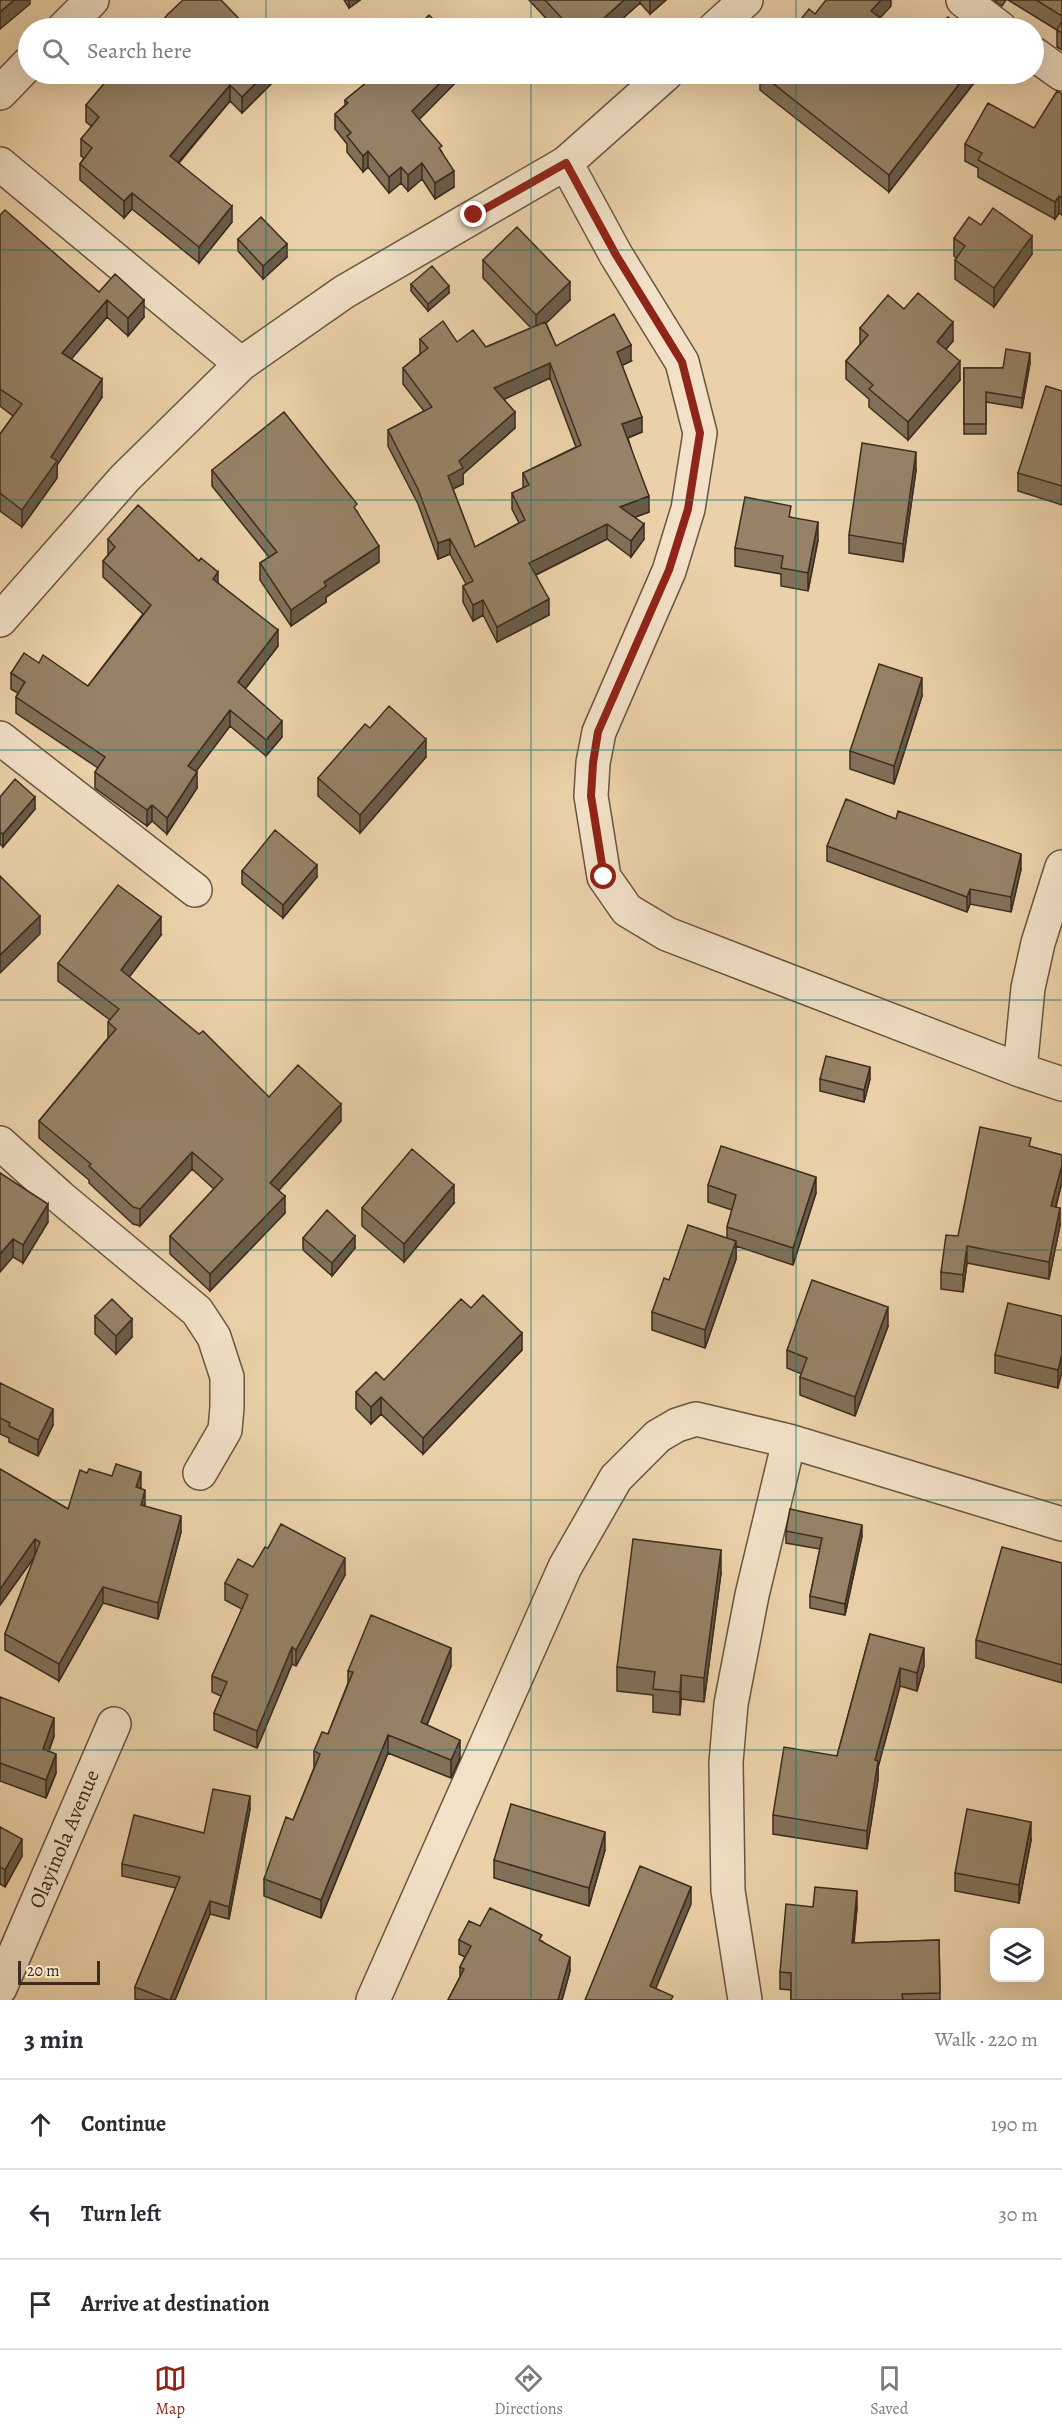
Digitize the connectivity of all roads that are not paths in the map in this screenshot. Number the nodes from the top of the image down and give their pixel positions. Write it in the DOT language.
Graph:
graph roads {
  1 [pos="92,0"];
  2 [pos="746,0"];
  3 [pos="963,0"];
  4 [pos="74,18"];
  5 [pos="726,18"];
  6 [pos="987,18"];
  7 [pos="1044,61"];
  8 [pos="18,74"];
  9 [pos="1062,74"];
  10 [pos="655,84"];
  11 [pos="0,93"];
  12 [pos="566,163"];
  13 [pos="0,164"];
  14 [pos="241,364"];
  15 [pos="0,620"];
  16 [pos="0,738"];
  17 [pos="1062,867"];
  18 [pos="195,890"];
  19 [pos="1020,1070"];
  20 [pos="1062,1084"];
  21 [pos="0,1143"];
  22 [pos="789,1441"];
  23 [pos="200,1473"];
  24 [pos="1062,1524"];
  25 [pos="114,1724"];
  26 [pos="0,1988"];
  27 [pos="373,2000"];
  28 [pos="745,2000"];
  1 -- 4 [label="street"];
  2 -- 5 [label="street"];
  3 -- 6 [label="street"];
  7 -- 9 [label="street"];
  8 -- 11 [label="street"];
  10 -- 12 [label="street"];
  12 -- 14 [label="street"];
  12 -- 19 [label="street"];
  13 -- 14 [label="street"];
  14 -- 15 [label="street"];
  16 -- 18 [label="street"];
  17 -- 19 [label="street"];
  19 -- 20 [label="street"];
  21 -- 23 [label="street"];
  22 -- 24 [label="street"];
  22 -- 27 [label="street"];
  22 -- 28 [label="street"];
  25 -- 26 [label="street, Olayinola Avenue"];
}
